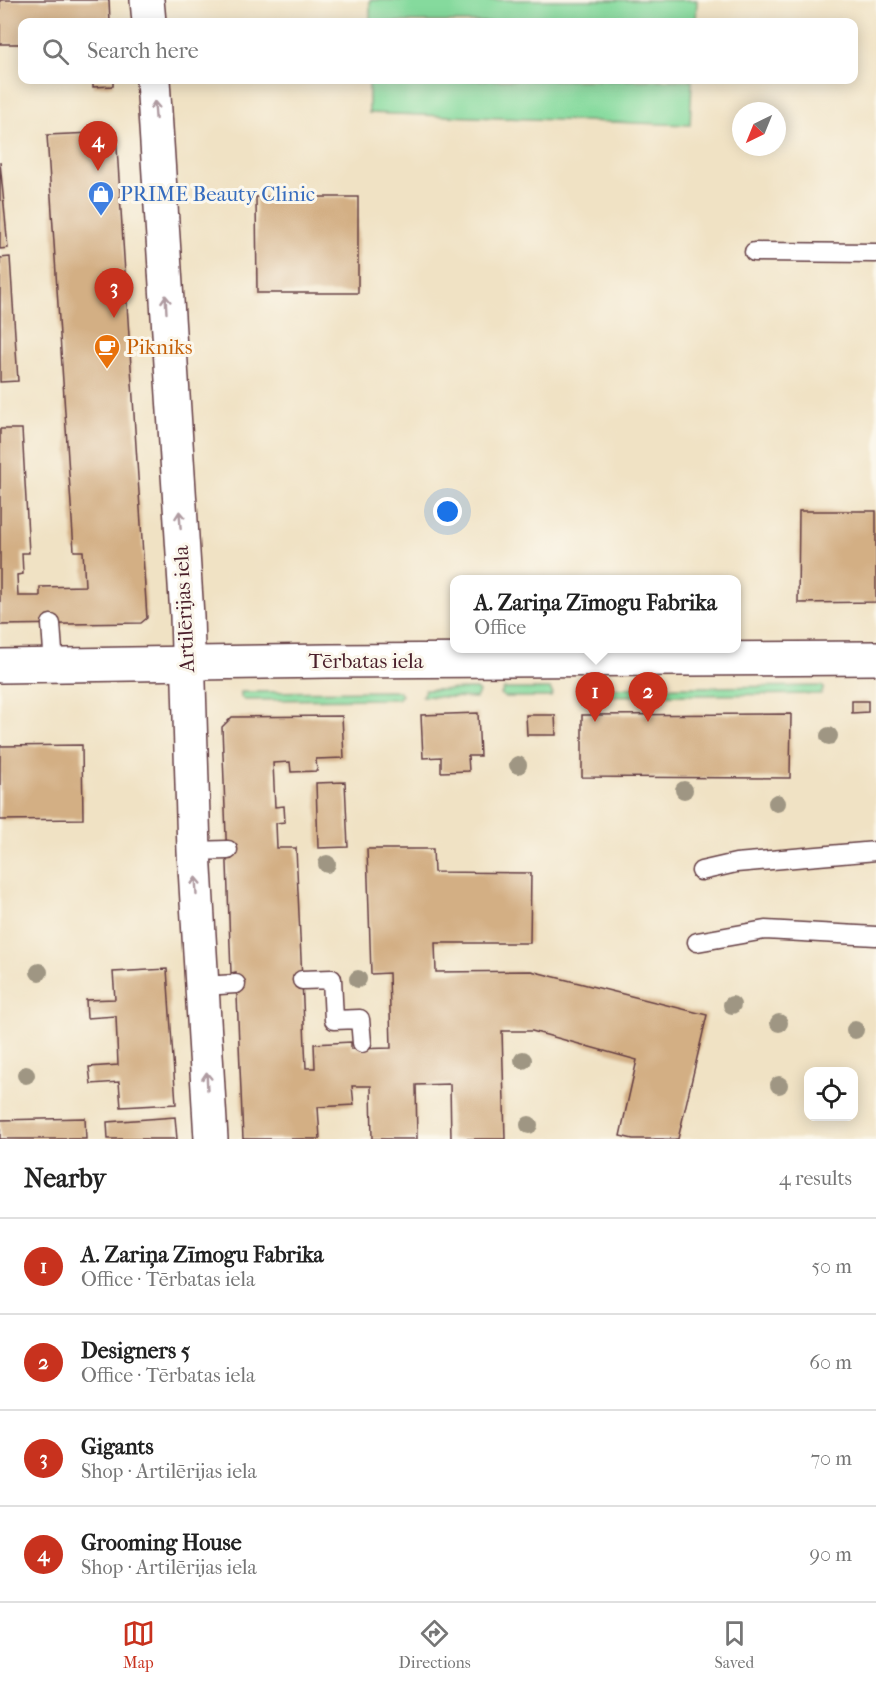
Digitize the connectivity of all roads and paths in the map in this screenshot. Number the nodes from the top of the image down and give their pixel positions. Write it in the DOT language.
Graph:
graph roads {
  1 [pos="147,0"];
  2 [pos="148,18"];
  3 [pos="153,84"];
  4 [pos="754,252"];
  5 [pos="876,253"];
  6 [pos="51,624"];
  7 [pos="876,658"];
  8 [pos="187,662"];
  9 [pos="54,665"];
  10 [pos="0,666"];
  11 [pos="228,850"];
  12 [pos="194,851"];
  13 [pos="876,851"];
  14 [pos="701,872"];
  15 [pos="876,936"];
  16 [pos="697,942"];
  17 [pos="302,980"];
  18 [pos="236,984"];
  19 [pos="202,986"];
  20 [pos="362,1044"];
  21 [pos="211,1139"];
  1 -- 2 [label="street"];
  8 -- 3 [label="street, Artilērijas iela, one-way"];
  4 -- 5 [label="lane"];
  6 -- 9 [label="lane"];
  7 -- 8 [label="street, Tērbatas iela"];
  8 -- 9 [label="street, Tērbatas iela"];
  8 -- 12 [label="street, Artilērijas iela"];
  9 -- 10 [label="street, Tērbatas iela"];
  11 -- 12 [label="lane"];
  19 -- 12 [label="street, Artilērijas iela, one-way"];
  13 -- 14 [label="lane"];
  15 -- 16 [label="lane"];
  17 -- 20 [label="lane"];
  18 -- 19 [label="lane"];
  21 -- 19 [label="street, Artilērijas iela, one-way"];
}
